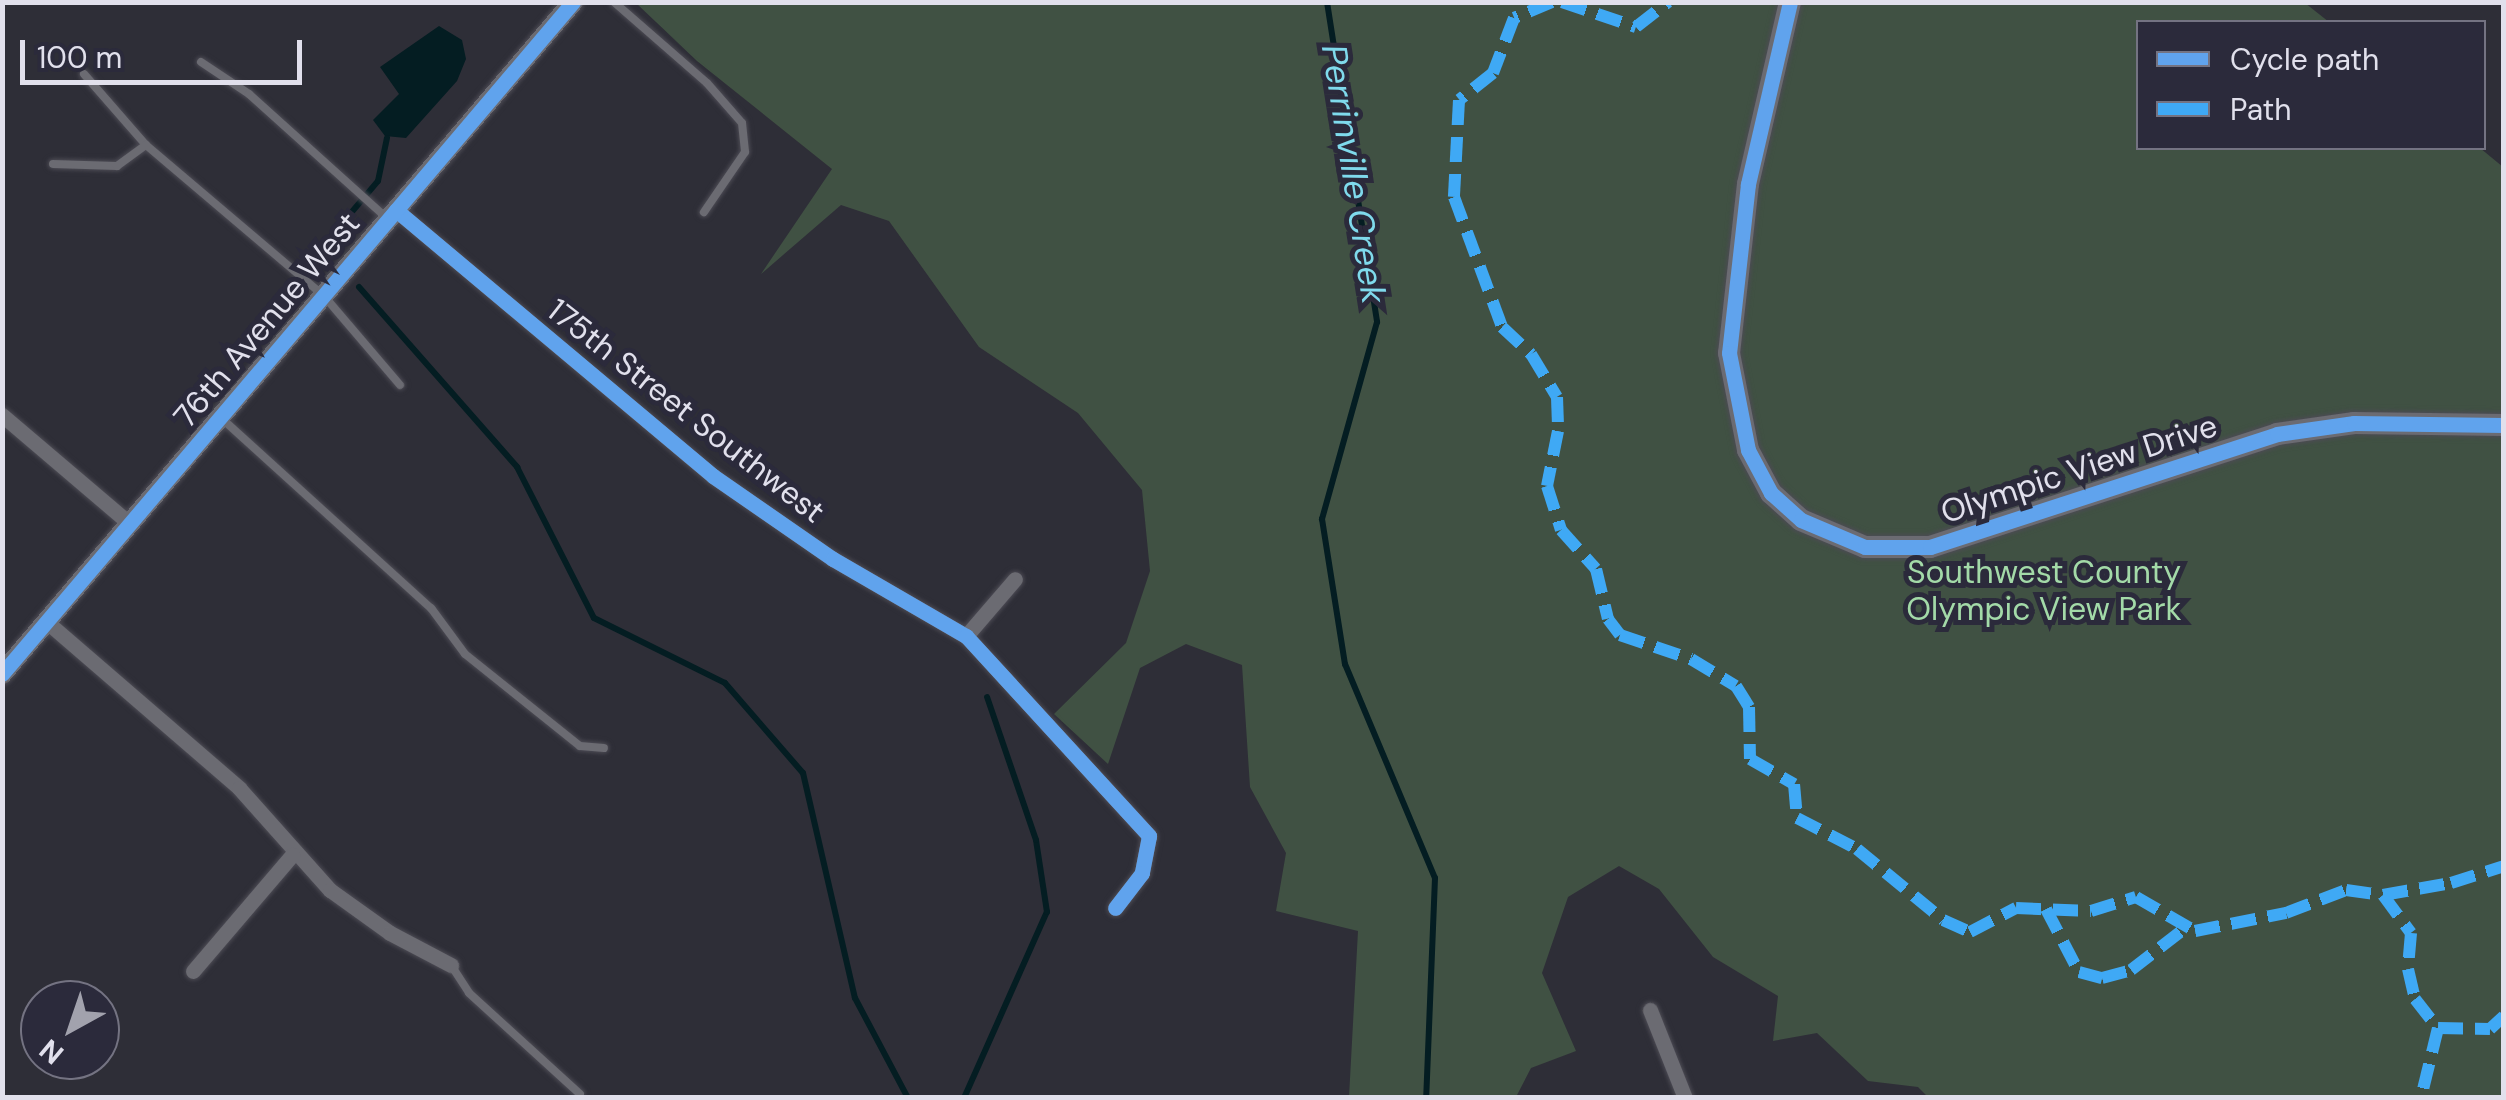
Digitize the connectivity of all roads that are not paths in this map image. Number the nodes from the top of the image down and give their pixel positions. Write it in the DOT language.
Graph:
graph roads {
  1 [pos="573,2"];
  2 [pos="614,2"];
  3 [pos="1790,2"];
  4 [pos="200,62"];
  5 [pos="84,74"];
  6 [pos="146,145"];
  7 [pos="53,164"];
  8 [pos="704,212"];
  9 [pos="392,215"];
  10 [pos="324,296"];
  11 [pos="400,384"];
  12 [pos="2,415"];
  13 [pos="220,417"];
  14 [pos="2504,425"];
  15 [pos="130,524"];
  16 [pos="1016,578"];
  17 [pos="47,622"];
  18 [pos="966,636"];
  19 [pos="2,674"];
  20 [pos="604,748"];
  21 [pos="292,855"];
  22 [pos="1116,908"];
  23 [pos="451,964"];
  24 [pos="193,972"];
  25 [pos="1650,1010"];
  26 [pos="580,1094"];
  27 [pos="1685,1098"];
  1 -- 9 [label="street, 76th Avenue West"];
  2 -- 8 [label="lane"];
  3 -- 14 [label="main road, Olympic View Drive"];
  4 -- 9 [label="lane"];
  5 -- 6 [label="lane"];
  6 -- 7 [label="lane"];
  6 -- 10 [label="lane"];
  9 -- 10 [label="street, 76th Avenue West"];
  9 -- 18 [label="street, 175th Street Southwest"];
  10 -- 11 [label="lane"];
  10 -- 13 [label="street, 76th Avenue West"];
  12 -- 15 [label="street"];
  13 -- 15 [label="street, 76th Avenue West"];
  13 -- 20 [label="lane"];
  15 -- 17 [label="street, 76th Avenue West"];
  16 -- 18 [label="street"];
  17 -- 19 [label="street, 76th Avenue West"];
  17 -- 21 [label="street"];
  18 -- 22 [label="street, 175th Street Southwest"];
  21 -- 23 [label="street"];
  21 -- 24 [label="street"];
  23 -- 26 [label="lane"];
  25 -- 27 [label="street"];
}
